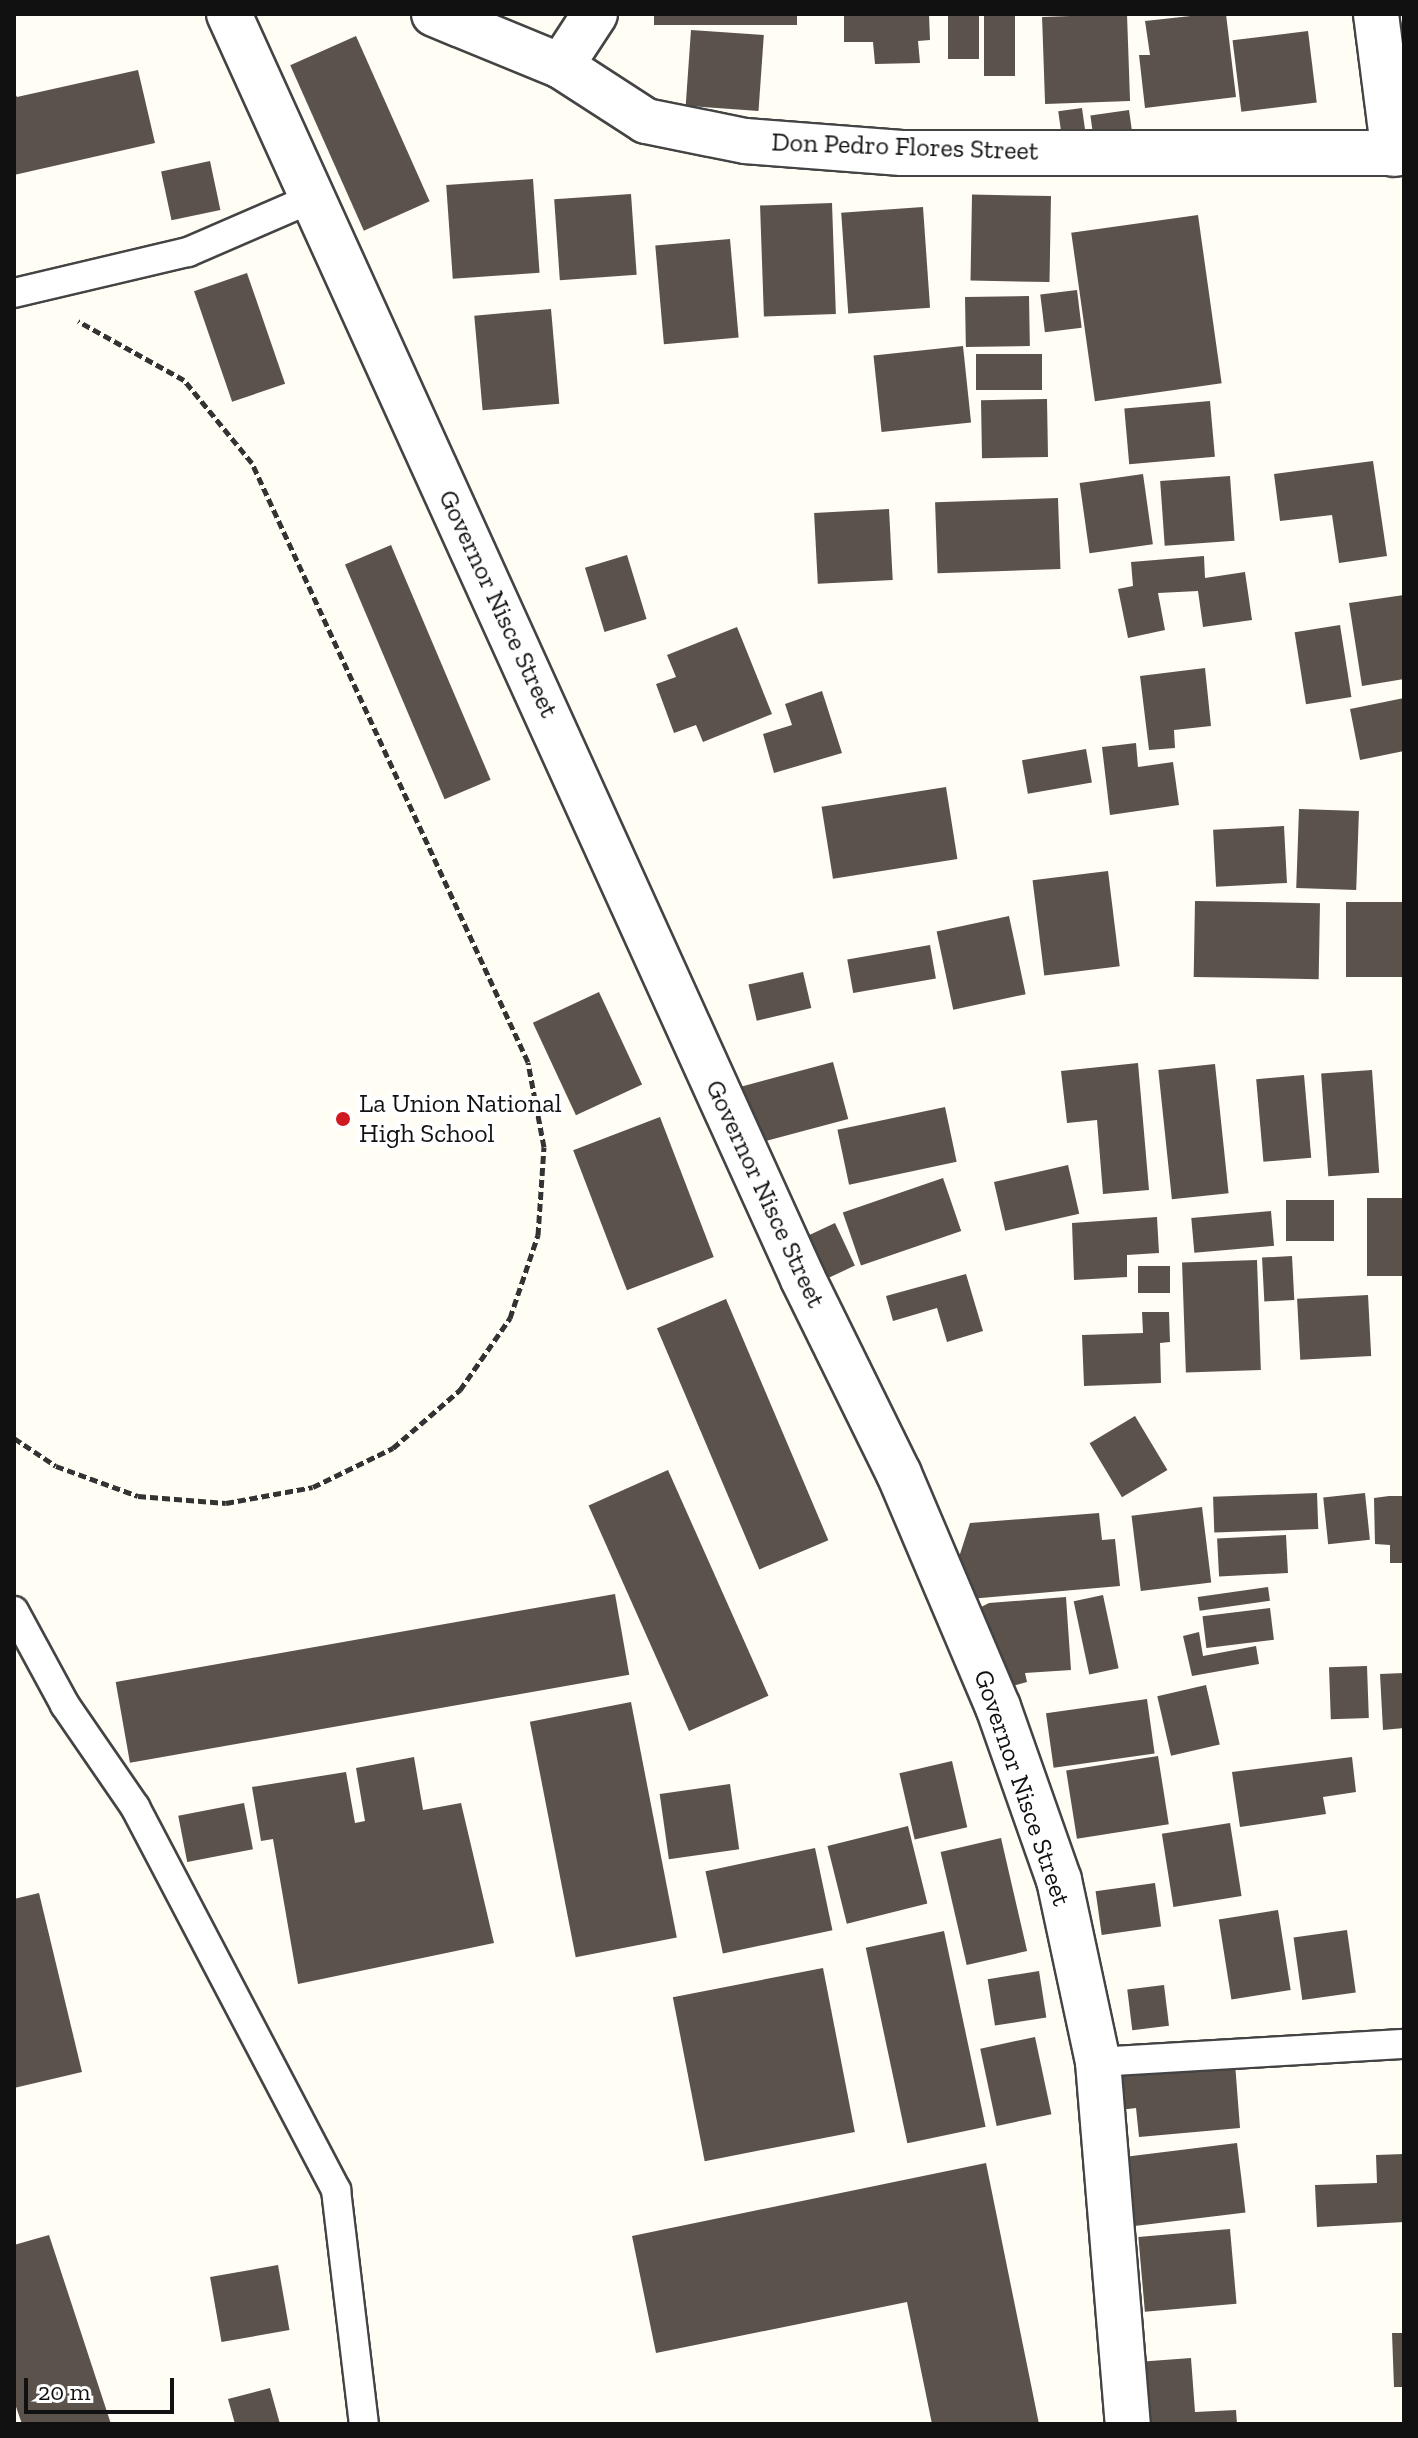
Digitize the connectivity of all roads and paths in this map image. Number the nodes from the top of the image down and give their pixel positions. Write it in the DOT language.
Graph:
graph roads {
  1 [pos="229,14"];
  2 [pos="434,14"];
  3 [pos="595,14"];
  4 [pos="1376,14"];
  5 [pos="561,66"];
  6 [pos="1399,154"];
  7 [pos="313,198"];
  8 [pos="14,293"];
  9 [pos="74,320"];
  10 [pos="14,1438"];
  11 [pos="14,1611"];
  12 [pos="1404,2044"];
  13 [pos="1098,2062"];
  14 [pos="364,2424"];
  15 [pos="1128,2424"];
  1 -- 7 [label="street, Governor Nisce Street"];
  2 -- 5 [label="street, Don Pedro Flores Street"];
  3 -- 5 [label="street"];
  4 -- 6 [label="street"];
  5 -- 6 [label="street, Don Pedro Flores Street"];
  7 -- 8 [label="lane"];
  7 -- 13 [label="street, Governor Nisce Street"];
  9 -- 10 [label="path"];
  11 -- 14 [label="lane"];
  12 -- 13 [label="lane"];
  13 -- 15 [label="street, Governor Nisce Street"];
}
